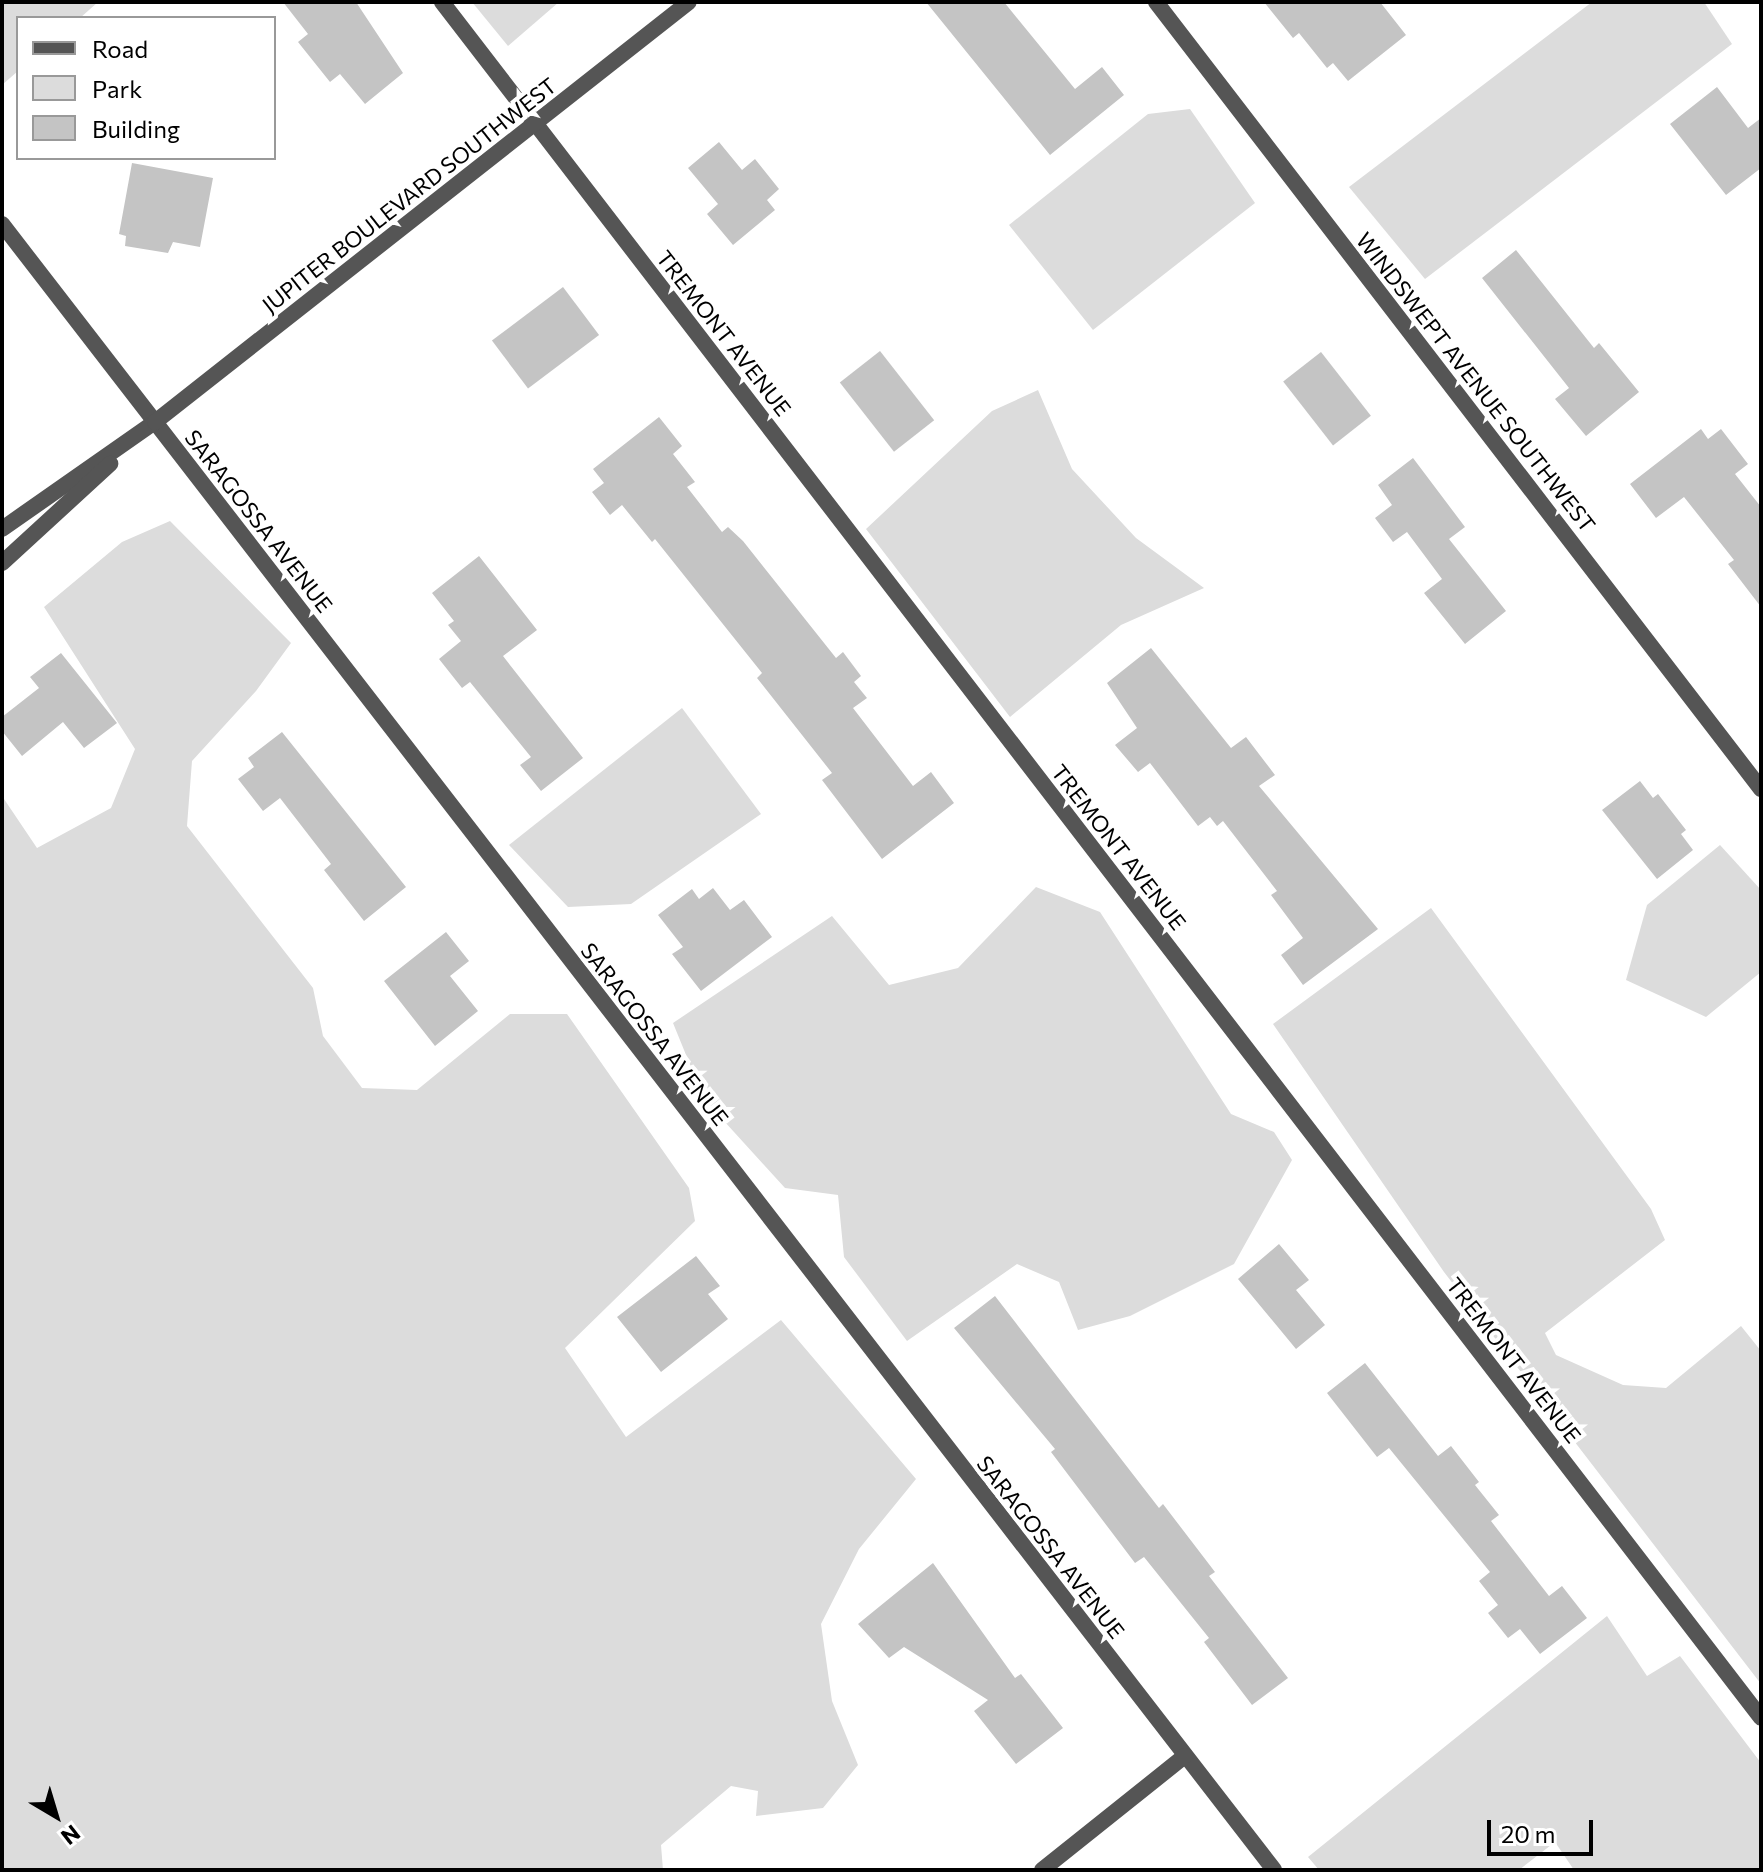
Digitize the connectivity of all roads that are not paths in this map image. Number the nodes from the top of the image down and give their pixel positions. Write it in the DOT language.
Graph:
graph roads {
  1 [pos="442,2"];
  2 [pos="689,2"];
  3 [pos="1156,2"];
  4 [pos="535,123"];
  5 [pos="2,224"];
  6 [pos="155,422"];
  7 [pos="2,529"];
  8 [pos="2,563"];
  9 [pos="1761,789"];
  10 [pos="1761,1718"];
  11 [pos="1185,1756"];
  12 [pos="1042,1870"];
  13 [pos="1274,1870"];
  1 -- 4 [label="street, TREMONT AVENUE"];
  2 -- 4 [label="street, JUPITER BOULEVARD SOUTHWEST"];
  3 -- 9 [label="street, WINDSWEPT AVENUE SOUTHWEST"];
  4 -- 6 [label="street, JUPITER BOULEVARD SOUTHWEST"];
  4 -- 10 [label="street, TREMONT AVENUE"];
  5 -- 6 [label="street, SARAGOSSA AVENUE"];
  6 -- 7 [label="street, JUPITER BOULEVARD SOUTHWEST"];
  6 -- 8 [label="street, JUPITER BOULEVARD SOUTHWEST"];
  6 -- 11 [label="street, SARAGOSSA AVENUE"];
  11 -- 12 [label="street"];
  11 -- 13 [label="street, SARAGOSSA AVENUE"];
}
